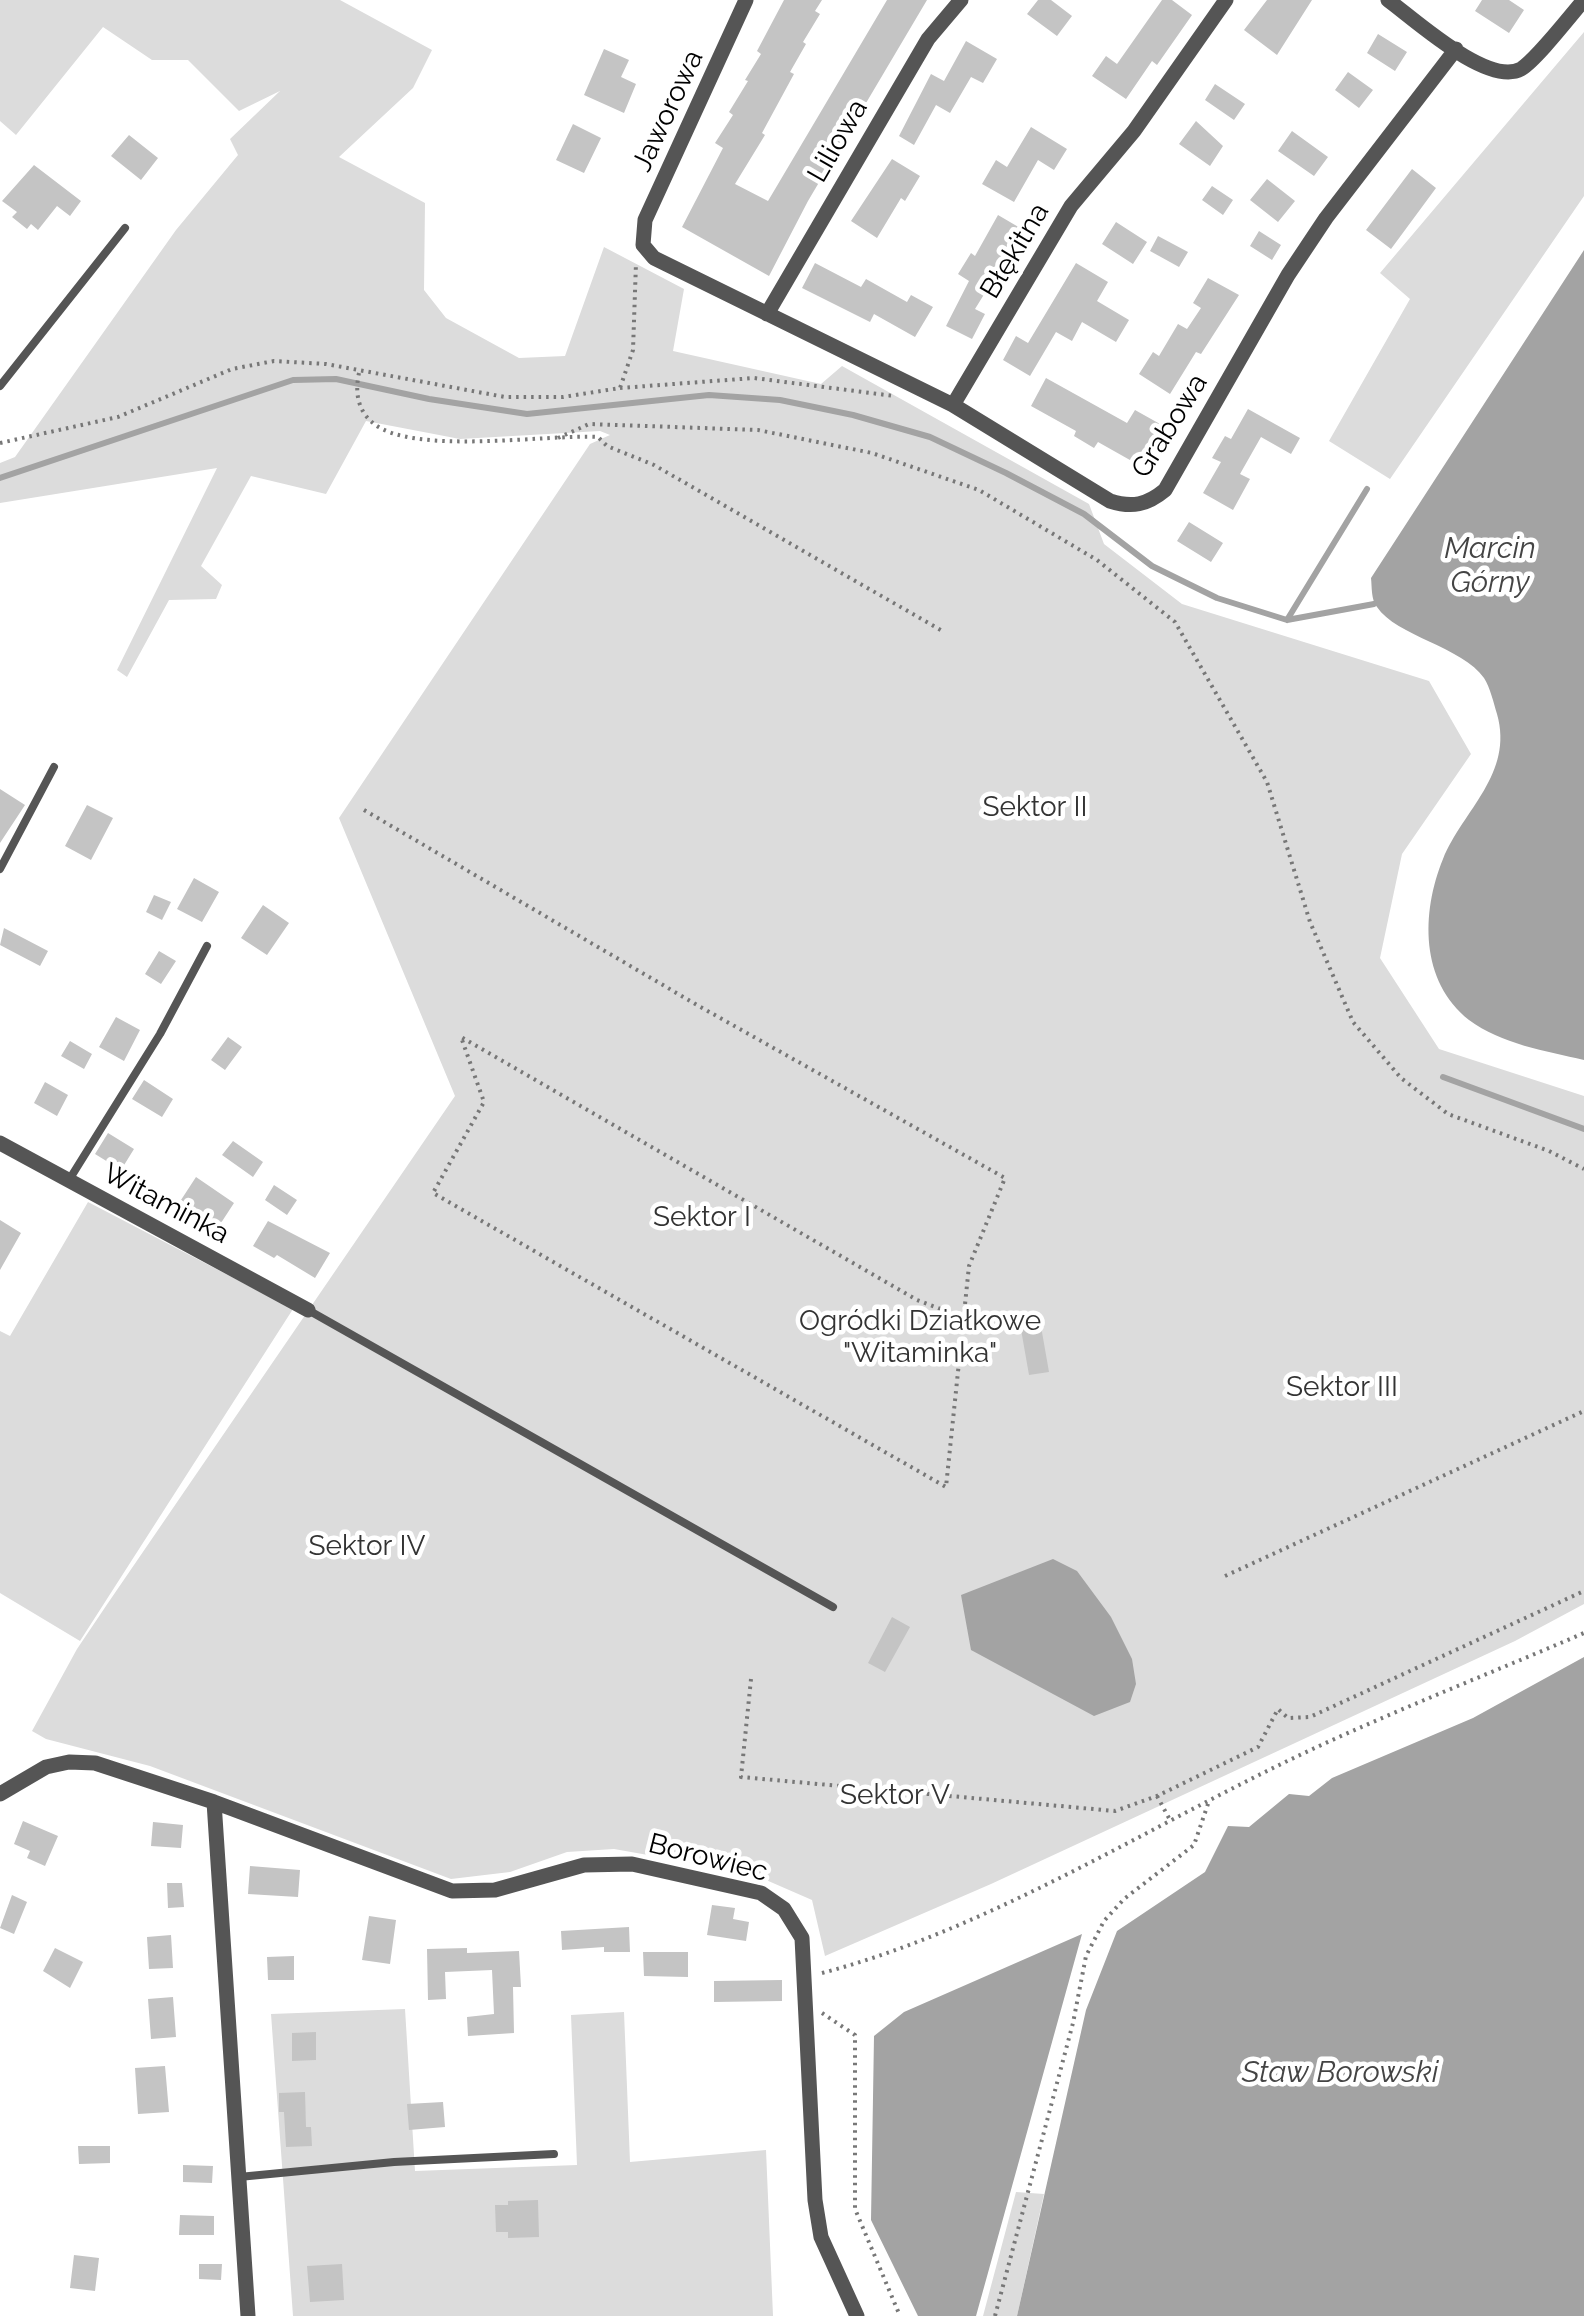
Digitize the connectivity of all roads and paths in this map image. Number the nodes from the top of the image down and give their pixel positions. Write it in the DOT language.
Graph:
graph roads {
  1 [pos="746,0"];
  2 [pos="961,0"];
  3 [pos="1226,0"];
  4 [pos="1388,0"];
  5 [pos="1584,0"];
  6 [pos="1456,49"];
  7 [pos="125,228"];
  8 [pos="642,244"];
  9 [pos="766,314"];
  10 [pos="359,373"];
  11 [pos="0,386"];
  12 [pos="620,388"];
  13 [pos="898,397"];
  14 [pos="953,405"];
  15 [pos="558,438"];
  16 [pos="0,443"];
  17 [pos="944,632"];
  18 [pos="54,767"];
  19 [pos="364,810"];
  20 [pos="0,869"];
  21 [pos="207,946"];
  22 [pos="0,1143"];
  23 [pos="1584,1168"];
  24 [pos="69,1180"];
  25 [pos="308,1310"];
  26 [pos="964,1318"];
  27 [pos="1584,1411"];
  28 [pos="1226,1576"];
  29 [pos="1584,1592"];
  30 [pos="833,1607"];
  31 [pos="1584,1632"];
  32 [pos="751,1678"];
  33 [pos="0,1794"];
  34 [pos="1157,1796"];
  35 [pos="1209,1800"];
  36 [pos="214,1802"];
  37 [pos="1170,1820"];
  38 [pos="804,1978"];
  39 [pos="805,2002"];
  40 [pos="554,2154"];
  41 [pos="239,2177"];
  42 [pos="248,2316"];
  43 [pos="858,2316"];
  44 [pos="900,2316"];
  45 [pos="996,2316"];
  1 -- 8 [label="street, Jaworowa"];
  2 -- 9 [label="street, Liliowa"];
  3 -- 14 [label="street, Błękitna"];
  4 -- 6 [label="street"];
  5 -- 6 [label="street"];
  6 -- 14 [label="street, Grabowa"];
  7 -- 11 [label="lane"];
  8 -- 9 [label="street, Grabowa"];
  8 -- 12 [label="path"];
  9 -- 14 [label="street, Grabowa"];
  10 -- 12 [label="path"];
  10 -- 15 [label="path"];
  10 -- 16 [label="path"];
  12 -- 13 [label="path"];
  15 -- 17 [label="path"];
  15 -- 23 [label="path"];
  18 -- 20 [label="lane"];
  19 -- 26 [label="path"];
  21 -- 24 [label="lane"];
  22 -- 24 [label="street, Witaminka"];
  24 -- 25 [label="street, Witaminka"];
  25 -- 30 [label="lane"];
  26 -- 26 [label="path"];
  27 -- 28 [label="path"];
  29 -- 34 [label="path"];
  31 -- 35 [label="path"];
  32 -- 34 [label="path"];
  33 -- 36 [label="street, Borowiec"];
  34 -- 37 [label="path"];
  35 -- 37 [label="path"];
  35 -- 45 [label="path"];
  36 -- 38 [label="street, Borowiec"];
  36 -- 41 [label="street"];
  37 -- 38 [label="path"];
  38 -- 39 [label="street, Borowiec"];
  39 -- 43 [label="street, Borowiec"];
  39 -- 44 [label="path"];
  40 -- 41 [label="lane"];
  41 -- 42 [label="street"];
}
